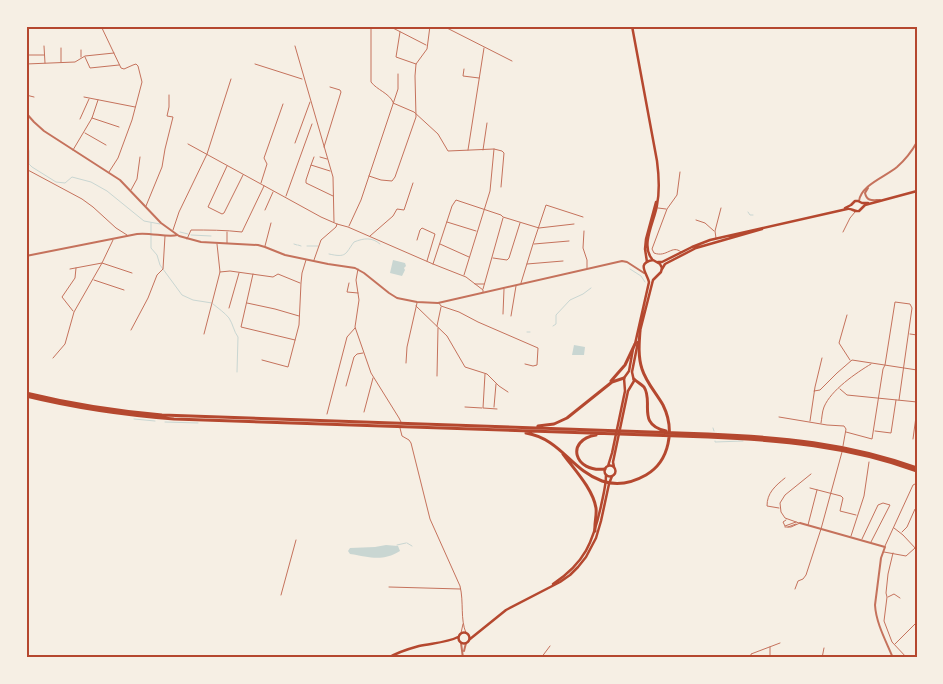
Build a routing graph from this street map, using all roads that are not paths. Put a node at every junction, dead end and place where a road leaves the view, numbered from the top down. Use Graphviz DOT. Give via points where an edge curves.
graph roads {
  1 [pos="101,26"];
  2 [pos="371,26"];
  3 [pos="389,26"];
  4 [pos="430,26"];
  5 [pos="443,26"];
  6 [pos="632,26"];
  7 [pos="400,32"];
  8 [pos="428,45"];
  9 [pos="44,46"];
  10 [pos="295,46"];
  11 [pos="60,48"];
  12 [pos="484,48"];
  13 [pos="81,50"];
  14 [pos="114,53"];
  15 [pos="26,55"];
  16 [pos="44,55"];
  17 [pos="85,56"];
  18 [pos="81,58"];
  19 [pos="512,61"];
  20 [pos="61,62"];
  21 [pos="26,64"];
  22 [pos="45,64"];
  23 [pos="255,64"];
  24 [pos="416,64"];
  25 [pos="120,65"];
  26 [pos="464,69"];
  27 [pos="398,74"];
  28 [pos="231,79"];
  29 [pos="304,79"];
  30 [pos="479,79"];
  31 [pos="330,86"];
  32 [pos="26,95"];
  33 [pos="169,95"];
  34 [pos="34,97"];
  35 [pos="84,97"];
  36 [pos="90,98"];
  37 [pos="98,100"];
  38 [pos="310,101"];
  39 [pos="393,103"];
  40 [pos="282,104"];
  41 [pos="136,107"];
  42 [pos="416,114"];
  43 [pos="27,115"];
  44 [pos="92,118"];
  45 [pos="80,119"];
  46 [pos="487,123"];
  47 [pos="312,124"];
  48 [pos="119,128"];
  49 [pos="84,133"];
  50 [pos="917,142"];
  51 [pos="296,143"];
  52 [pos="188,144"];
  53 [pos="106,145"];
  54 [pos="324,148"];
  55 [pos="494,149"];
  56 [pos="74,150"];
  57 [pos="468,150"];
  58 [pos="483,150"];
  59 [pos="206,154"];
  60 [pos="140,157"];
  61 [pos="314,157"];
  62 [pos="320,157"];
  63 [pos="327,159"];
  64 [pos="311,165"];
  65 [pos="227,166"];
  66 [pos="26,169"];
  67 [pos="108,172"];
  68 [pos="331,172"];
  69 [pos="680,172"];
  70 [pos="243,174"];
  71 [pos="369,176"];
  72 [pos="876,181"];
  73 [pos="260,183"];
  74 [pos="413,183"];
  75 [pos="264,185"];
  76 [pos="501,187"];
  77 [pos="131,191"];
  78 [pos="274,191"];
  79 [pos="917,191"];
  80 [pos="334,196"];
  81 [pos="658,196"];
  82 [pos="286,197"];
  83 [pos="880,200"];
  84 [pos="860,203"];
  85 [pos="146,206"];
  86 [pos="657,208"];
  87 [pos="721,208"];
  88 [pos="667,209"];
  89 [pos="853,209"];
  90 [pos="265,210"];
  91 [pos="484,210"];
  92 [pos="503,217"];
  93 [pos="583,217"];
  94 [pos="696,220"];
  95 [pos="447,222"];
  96 [pos="271,223"];
  97 [pos="336,223"];
  98 [pos="520,223"];
  99 [pos="574,224"];
  100 [pos="348,227"];
  101 [pos="538,228"];
  102 [pos="763,228"];
  103 [pos="227,231"];
  104 [pos="477,231"];
  105 [pos="584,231"];
  106 [pos="715,231"];
  107 [pos="843,232"];
  108 [pos="175,233"];
  109 [pos="165,235"];
  110 [pos="128,236"];
  111 [pos="370,236"];
  112 [pos="716,238"];
  113 [pos="113,239"];
  114 [pos="187,239"];
  115 [pos="417,240"];
  116 [pos="569,241"];
  117 [pos="217,243"];
  118 [pos="227,244"];
  119 [pos="440,244"];
  120 [pos="533,244"];
  121 [pos="265,247"];
  122 [pos="681,252"];
  123 [pos="26,256"];
  124 [pos="469,257"];
  125 [pos="492,258"];
  126 [pos="306,259"];
  127 [pos="563,260"];
  128 [pos="653,260"];
  129 [pos="313,261"];
  130 [pos="426,261"];
  131 [pos="658,262"];
  132 [pos="102,263"];
  133 [pos="646,263"];
  134 [pos="433,264"];
  135 [pos="527,264"];
  136 [pos="634,266"];
  137 [pos="70,268"];
  138 [pos="76,268"];
  139 [pos="358,269"];
  140 [pos="587,269"];
  141 [pos="662,269"];
  142 [pos="220,272"];
  143 [pos="239,272"];
  144 [pos="132,273"];
  145 [pos="253,274"];
  146 [pos="645,274"];
  147 [pos="463,276"];
  148 [pos="655,278"];
  149 [pos="93,280"];
  150 [pos="300,283"];
  151 [pos="348,283"];
  152 [pos="475,284"];
  153 [pos="485,284"];
  154 [pos="521,284"];
  155 [pos="516,285"];
  156 [pos="504,288"];
  157 [pos="124,290"];
  158 [pos="483,291"];
  159 [pos="358,293"];
  160 [pos="417,302"];
  161 [pos="246,303"];
  162 [pos="438,303"];
  163 [pos="416,306"];
  164 [pos="441,306"];
  165 [pos="229,308"];
  166 [pos="74,312"];
  167 [pos="503,314"];
  168 [pos="847,315"];
  169 [pos="299,316"];
  170 [pos="512,316"];
  171 [pos="355,327"];
  172 [pos="438,327"];
  173 [pos="131,330"];
  174 [pos="640,331"];
  175 [pos="204,334"];
  176 [pos="908,334"];
  177 [pos="917,335"];
  178 [pos="295,340"];
  179 [pos="635,344"];
  180 [pos="364,352"];
  181 [pos="53,358"];
  182 [pos="822,358"];
  183 [pos="262,360"];
  184 [pos="850,361"];
  185 [pos="406,363"];
  186 [pos="871,363"];
  187 [pos="525,364"];
  188 [pos="885,365"];
  189 [pos="904,368"];
  190 [pos="917,370"];
  191 [pos="486,374"];
  192 [pos="436,376"];
  193 [pos="373,378"];
  194 [pos="633,378"];
  195 [pos="625,379"];
  196 [pos="496,384"];
  197 [pos="631,385"];
  198 [pos="346,386"];
  199 [pos="606,386"];
  200 [pos="839,388"];
  201 [pos="814,391"];
  202 [pos="508,392"];
  203 [pos="26,395"];
  204 [pos="879,398"];
  205 [pos="898,400"];
  206 [pos="917,402"];
  207 [pos="465,407"];
  208 [pos="483,408"];
  209 [pos="494,408"];
  210 [pos="497,409"];
  211 [pos="917,410"];
  212 [pos="364,412"];
  213 [pos="327,414"];
  214 [pos="779,418"];
  215 [pos="270,421"];
  216 [pos="401,422"];
  217 [pos="809,422"];
  218 [pos="821,424"];
  219 [pos="400,428"];
  220 [pos="528,428"];
  221 [pos="513,430"];
  222 [pos="874,431"];
  223 [pos="612,432"];
  224 [pos="846,432"];
  225 [pos="666,433"];
  226 [pos="913,439"];
  227 [pos="556,446"];
  228 [pos="869,462"];
  229 [pos="608,466"];
  230 [pos="614,468"];
  231 [pos="605,469"];
  232 [pos="917,469"];
  233 [pos="811,474"];
  234 [pos="606,475"];
  235 [pos="612,476"];
  236 [pos="785,478"];
  237 [pos="917,483"];
  238 [pos="810,488"];
  239 [pos="818,490"];
  240 [pos="831,493"];
  241 [pos="780,509"];
  242 [pos="917,510"];
  243 [pos="856,516"];
  244 [pos="786,519"];
  245 [pos="798,523"];
  246 [pos="808,525"];
  247 [pos="785,526"];
  248 [pos="894,527"];
  249 [pos="821,529"];
  250 [pos="595,531"];
  251 [pos="901,533"];
  252 [pos="850,537"];
  253 [pos="296,540"];
  254 [pos="862,540"];
  255 [pos="871,542"];
  256 [pos="885,547"];
  257 [pos="916,549"];
  258 [pos="883,552"];
  259 [pos="893,553"];
  260 [pos="389,587"];
  261 [pos="460,589"];
  262 [pos="795,589"];
  263 [pos="544,590"];
  264 [pos="280,595"];
  265 [pos="887,597"];
  266 [pos="900,598"];
  267 [pos="917,622"];
  268 [pos="463,623"];
  269 [pos="461,633"];
  270 [pos="476,633"];
  271 [pos="467,634"];
  272 [pos="458,637"];
  273 [pos="470,638"];
  274 [pos="447,641"];
  275 [pos="460,642"];
  276 [pos="466,643"];
  277 [pos="780,643"];
  278 [pos="895,645"];
  279 [pos="550,646"];
  280 [pos="770,647"];
  281 [pos="824,648"];
  282 [pos="463,653"];
  283 [pos="388,658"];
  284 [pos="463,658"];
  285 [pos="541,658"];
  286 [pos="751,658"];
  287 [pos="770,658"];
  288 [pos="822,658"];
  289 [pos="893,658"];
  290 [pos="907,658"];
  1 -- 14 [label="street"];
  2 -- 39 [label="street" via="371,82"];
  3 -- 7 [label="street"];
  4 -- 8 [label="street"];
  5 -- 12 [label="street"];
  6 -- 81 [label="main road" via="658,168"];
  7 -- 8 [label="street"];
  7 -- 24 [label="street" via="396,57"];
  8 -- 24 [label="street"];
  9 -- 16 [label="street"];
  10 -- 29 [label="street"];
  11 -- 20 [label="street"];
  12 -- 19 [label="street"];
  12 -- 30 [label="street"];
  13 -- 18 [label="street"];
  14 -- 17 [label="street"];
  14 -- 25 [label="street"];
  15 -- 16 [label="street"];
  16 -- 22 [label="street"];
  17 -- 18 [label="street"];
  17 -- 25 [label="street" via="90,68"];
  18 -- 20 [label="street" via="75,62"];
  20 -- 22 [label="street"];
  21 -- 22 [label="street"];
  23 -- 29 [label="street"];
  24 -- 42 [label="street"];
  25 -- 41 [label="street" via="124,69 137,65 142,82"];
  26 -- 30 [label="street" via="463,76"];
  27 -- 39 [label="street" via="398,89"];
  28 -- 59 [label="street"];
  29 -- 38 [label="street"];
  30 -- 57 [label="street"];
  31 -- 54 [label="street" via="341,92"];
  32 -- 34 [label="street"];
  33 -- 85 [label="street" via="167,116 173,117 162,167"];
  35 -- 36 [label="street"];
  36 -- 37 [label="street"];
  36 -- 45 [label="street"];
  37 -- 41 [label="street"];
  37 -- 44 [label="street"];
  38 -- 51 [label="street"];
  38 -- 54 [label="street"];
  39 -- 42 [label="street"];
  39 -- 71 [label="street"];
  40 -- 73 [label="street" via="264,158 268,164"];
  41 -- 67 [label="street" via="120,152"];
  42 -- 57 [label="street" via="438,134 448,151"];
  42 -- 71 [label="street" via="392,181"];
  43 -- 56 [label="street"];
  44 -- 48 [label="street"];
  44 -- 49 [label="street"];
  46 -- 58 [label="street"];
  47 -- 82 [label="street"];
  49 -- 53 [label="street"];
  49 -- 56 [label="street"];
  50 -- 72 [label="street" via="902,163"];
  52 -- 59 [label="street"];
  54 -- 63 [label="street"];
  55 -- 58 [label="street"];
  55 -- 76 [label="street" via="504,154"];
  55 -- 91 [label="street" via="490,191"];
  56 -- 67 [label="street"];
  57 -- 58 [label="street"];
  59 -- 65 [label="street"];
  59 -- 108 [label="street" via="179,212"];
  60 -- 77 [label="street" via="137,179"];
  61 -- 64 [label="street"];
  62 -- 63 [label="street"];
  63 -- 68 [label="street"];
  64 -- 68 [label="street"];
  64 -- 80 [label="street" via="306,182"];
  65 -- 70 [label="street"];
  65 -- 70 [label="street" via="208,207 222,214"];
  66 -- 110 [label="street" via="82,199"];
  67 -- 77 [label="street"];
  68 -- 80 [label="street"];
  69 -- 88 [label="street" via="677,195"];
  70 -- 73 [label="street"];
  71 -- 100 [label="street"];
  72 -- 83 [label="street" via="866,190 866,196"];
  72 -- 84 [label="street" via="862,192"];
  73 -- 75 [label="street"];
  74 -- 111 [label="street" via="404,210 398,209"];
  75 -- 78 [label="street"];
  75 -- 103 [label="street" via="243,231"];
  77 -- 85 [label="street"];
  78 -- 82 [label="street"];
  78 -- 90 [label="street"];
  79 -- 83 [label="main road"];
  80 -- 97 [label="street"];
  81 -- 86 [label="main road"];
  81 -- 133 [label="main road" via="646,238"];
  82 -- 97 [label="street"];
  83 -- 84 [label="main road"];
  84 -- 89 [label="main road" via="852,202"];
  84 -- 89 [label="main road" via="860,211"];
  85 -- 108 [label="street"];
  86 -- 88 [label="street"];
  86 -- 128 [label="main road" via="648,242 649,255"];
  87 -- 106 [label="street"];
  88 -- 122 [label="street" via="652,249 659,254 674,248"];
  89 -- 102 [label="main road"];
  89 -- 107 [label="street"];
  91 -- 92 [label="street"];
  91 -- 95 [label="street" via="456,200"];
  91 -- 104 [label="street"];
  92 -- 98 [label="street"];
  92 -- 125 [label="street"];
  93 -- 101 [label="street" via="546,205"];
  94 -- 106 [label="street"];
  95 -- 104 [label="street"];
  95 -- 119 [label="street"];
  96 -- 121 [label="street"];
  97 -- 100 [label="street"];
  97 -- 129 [label="street" via="336,227 321,240"];
  98 -- 101 [label="street"];
  98 -- 125 [label="street" via="508,260"];
  99 -- 101 [label="street"];
  100 -- 111 [label="street"];
  101 -- 120 [label="street"];
  102 -- 112 [label="main road"];
  102 -- 141 [label="main road" via="696,248 665,264"];
  103 -- 114 [label="street" via="191,230"];
  103 -- 118 [label="street"];
  104 -- 124 [label="street"];
  105 -- 140 [label="street"];
  106 -- 112 [label="street"];
  108 -- 109 [label="street" via="174,236"];
  108 -- 114 [label="street"];
  109 -- 110 [label="street" via="141,233"];
  109 -- 173 [label="street" via="162,269"];
  110 -- 113 [label="street"];
  111 -- 130 [label="street"];
  112 -- 122 [label="main road"];
  113 -- 123 [label="street"];
  113 -- 132 [label="street"];
  114 -- 117 [label="street"];
  115 -- 130 [label="street" via="422,228 435,234"];
  116 -- 120 [label="street"];
  117 -- 118 [label="street"];
  117 -- 142 [label="street"];
  118 -- 121 [label="street"];
  119 -- 124 [label="street"];
  119 -- 134 [label="street"];
  120 -- 135 [label="street"];
  121 -- 126 [label="street"];
  122 -- 131 [label="main road"];
  124 -- 147 [label="street"];
  125 -- 153 [label="street"];
  126 -- 129 [label="street"];
  126 -- 150 [label="street"];
  127 -- 135 [label="street"];
  128 -- 131 [label="main road"];
  128 -- 133 [label="main road"];
  129 -- 139 [label="street"];
  130 -- 134 [label="street"];
  131 -- 141 [label="main road"];
  132 -- 138 [label="street"];
  132 -- 144 [label="street"];
  132 -- 149 [label="street"];
  133 -- 136 [label="street"];
  133 -- 146 [label="main road"];
  134 -- 147 [label="street"];
  135 -- 154 [label="street"];
  136 -- 140 [label="street" via="624,260"];
  136 -- 146 [label="street"];
  137 -- 138 [label="street"];
  138 -- 166 [label="street" via="75,278 62,297"];
  139 -- 159 [label="street"];
  139 -- 160 [label="street" via="395,296"];
  140 -- 154 [label="street"];
  141 -- 148 [label="main road"];
  142 -- 143 [label="street"];
  142 -- 175 [label="street"];
  143 -- 145 [label="street"];
  143 -- 165 [label="street"];
  145 -- 150 [label="street" via="273,277 278,274"];
  145 -- 161 [label="street"];
  146 -- 148 [label="main road"];
  146 -- 179 [label="main road" via="649,281"];
  147 -- 152 [label="street"];
  148 -- 174 [label="main road"];
  149 -- 157 [label="street"];
  149 -- 166 [label="street"];
  150 -- 169 [label="street"];
  151 -- 159 [label="street" via="347,292"];
  152 -- 153 [label="street"];
  152 -- 158 [label="street"];
  153 -- 158 [label="street"];
  154 -- 155 [label="street"];
  155 -- 156 [label="street"];
  155 -- 170 [label="street"];
  156 -- 158 [label="street"];
  156 -- 167 [label="street"];
  158 -- 162 [label="street"];
  159 -- 171 [label="street"];
  160 -- 162 [label="street"];
  160 -- 163 [label="street"];
  161 -- 169 [label="street"];
  161 -- 178 [label="street" via="241,327"];
  162 -- 164 [label="street"];
  163 -- 172 [label="street"];
  163 -- 185 [label="street"];
  164 -- 172 [label="street"];
  164 -- 187 [label="street" via="538,348 537,365"];
  166 -- 181 [label="street" via="65,344"];
  168 -- 184 [label="street" via="839,343"];
  169 -- 178 [label="street"];
  171 -- 180 [label="street"];
  171 -- 213 [label="street" via="347,337"];
  172 -- 191 [label="street" via="465,367"];
  172 -- 192 [label="street"];
  174 -- 194 [label="main road"];
  174 -- 227 [label="highway" via="641,368 666,412 670,428 669,442 662,459 640,478 614,484 584,471"];
  176 -- 177 [label="street"];
  176 -- 188 [label="street" via="912,308 910,304 895,302"];
  176 -- 189 [label="street"];
  178 -- 183 [label="street" via="288,367"];
  179 -- 195 [label="main road"];
  179 -- 199 [label="highway" via="621,371"];
  180 -- 193 [label="street"];
  180 -- 198 [label="street" via="354,357"];
  182 -- 201 [label="street"];
  184 -- 186 [label="street"];
  184 -- 201 [label="street" via="820,390"];
  186 -- 188 [label="street"];
  186 -- 200 [label="street"];
  188 -- 189 [label="street"];
  188 -- 204 [label="street"];
  189 -- 190 [label="street"];
  189 -- 205 [label="street"];
  191 -- 196 [label="street"];
  191 -- 208 [label="street"];
  193 -- 212 [label="street"];
  193 -- 216 [label="street"];
  194 -- 195 [label="main road" via="629,375"];
  194 -- 197 [label="main road"];
  194 -- 225 [label="highway" via="645,390 652,422"];
  195 -- 197 [label="main road" via="627,385"];
  195 -- 199 [label="highway" via="614,380"];
  195 -- 229 [label="main road"];
  196 -- 202 [label="street"];
  196 -- 209 [label="street"];
  197 -- 230 [label="main road"];
  199 -- 220 [label="highway" via="561,421"];
  200 -- 204 [label="street" via="847,395"];
  200 -- 218 [label="street" via="825,405"];
  201 -- 217 [label="street"];
  203 -- 215 [label="highway" via="160,416"];
  204 -- 205 [label="street"];
  204 -- 222 [label="street"];
  205 -- 206 [label="street"];
  205 -- 222 [label="street" via="891,433"];
  207 -- 208 [label="street"];
  208 -- 209 [label="street"];
  209 -- 210 [label="street"];
  211 -- 226 [label="street"];
  214 -- 217 [label="street"];
  215 -- 220 [label="highway"];
  215 -- 221 [label="highway"];
  217 -- 218 [label="street"];
  218 -- 224 [label="street" via="844,426"];
  219 -- 261 [label="street" via="402,436 411,443 430,519"];
  220 -- 223 [label="highway"];
  221 -- 223 [label="highway"];
  221 -- 227 [label="highway" via="541,436"];
  222 -- 224 [label="street" via="872,439"];
  223 -- 225 [label="highway"];
  223 -- 231 [label="highway" via="588,437 580,443 577,451 584,466"];
  224 -- 240 [label="street"];
  225 -- 232 [label="highway" via="817,445"];
  227 -- 250 [label="highway" via="593,498 597,517"];
  228 -- 243 [label="street" via="864,496"];
  229 -- 230 [label="main road"];
  229 -- 231 [label="main road"];
  230 -- 235 [label="main road"];
  231 -- 234 [label="main road"];
  233 -- 241 [label="street" via="783,498"];
  234 -- 235 [label="main road"];
  234 -- 250 [label="main road"];
  235 -- 263 [label="main road" via="592,548 570,575"];
  236 -- 241 [label="street" via="773,488 767,502 768,507"];
  237 -- 248 [label="street" via="913,485"];
  238 -- 239 [label="street"];
  239 -- 240 [label="street"];
  239 -- 246 [label="street"];
  240 -- 243 [label="street" via="842,497 840,511"];
  240 -- 249 [label="street"];
  241 -- 244 [label="street"];
  242 -- 251 [label="street"];
  243 -- 252 [label="street"];
  244 -- 245 [label="street"];
  244 -- 247 [label="street" via="783,522"];
  245 -- 246 [label="street"];
  245 -- 247 [label="street"];
  245 -- 247 [label="street" via="791,528"];
  246 -- 249 [label="street"];
  248 -- 251 [label="street"];
  248 -- 256 [label="street"];
  249 -- 252 [label="street"];
  249 -- 262 [label="street" via="805,576"];
  250 -- 263 [label="main road" via="576,565"];
  251 -- 257 [label="street"];
  252 -- 254 [label="street"];
  253 -- 264 [label="street"];
  254 -- 255 [label="street"];
  254 -- 255 [label="street" via="878,505 890,505"];
  255 -- 256 [label="street"];
  256 -- 258 [label="street"];
  257 -- 259 [label="street" via="906,556"];
  258 -- 259 [label="street"];
  258 -- 289 [label="street" via="875,609"];
  259 -- 265 [label="street"];
  260 -- 261 [label="street"];
  261 -- 268 [label="street"];
  263 -- 270 [label="main road" via="506,610"];
  265 -- 266 [label="street" via="894,594"];
  265 -- 278 [label="street" via="884,620"];
  267 -- 278 [label="street"];
  268 -- 269 [label="street"];
  268 -- 271 [label="street"];
  269 -- 271 [label="main road"];
  269 -- 272 [label="main road"];
  270 -- 271 [label="main road"];
  270 -- 273 [label="main road"];
  271 -- 273 [label="main road"];
  272 -- 274 [label="main road"];
  272 -- 275 [label="main road"];
  273 -- 276 [label="main road"];
  274 -- 275 [label="main road"];
  274 -- 283 [label="main road" via="404,650"];
  275 -- 276 [label="main road"];
  275 -- 282 [label="street"];
  276 -- 282 [label="street"];
  277 -- 280 [label="street"];
  278 -- 290 [label="street"];
  279 -- 285 [label="street"];
  280 -- 286 [label="street" via="751,654"];
  280 -- 287 [label="street"];
  281 -- 288 [label="street"];
  282 -- 284 [label="street"];
}
